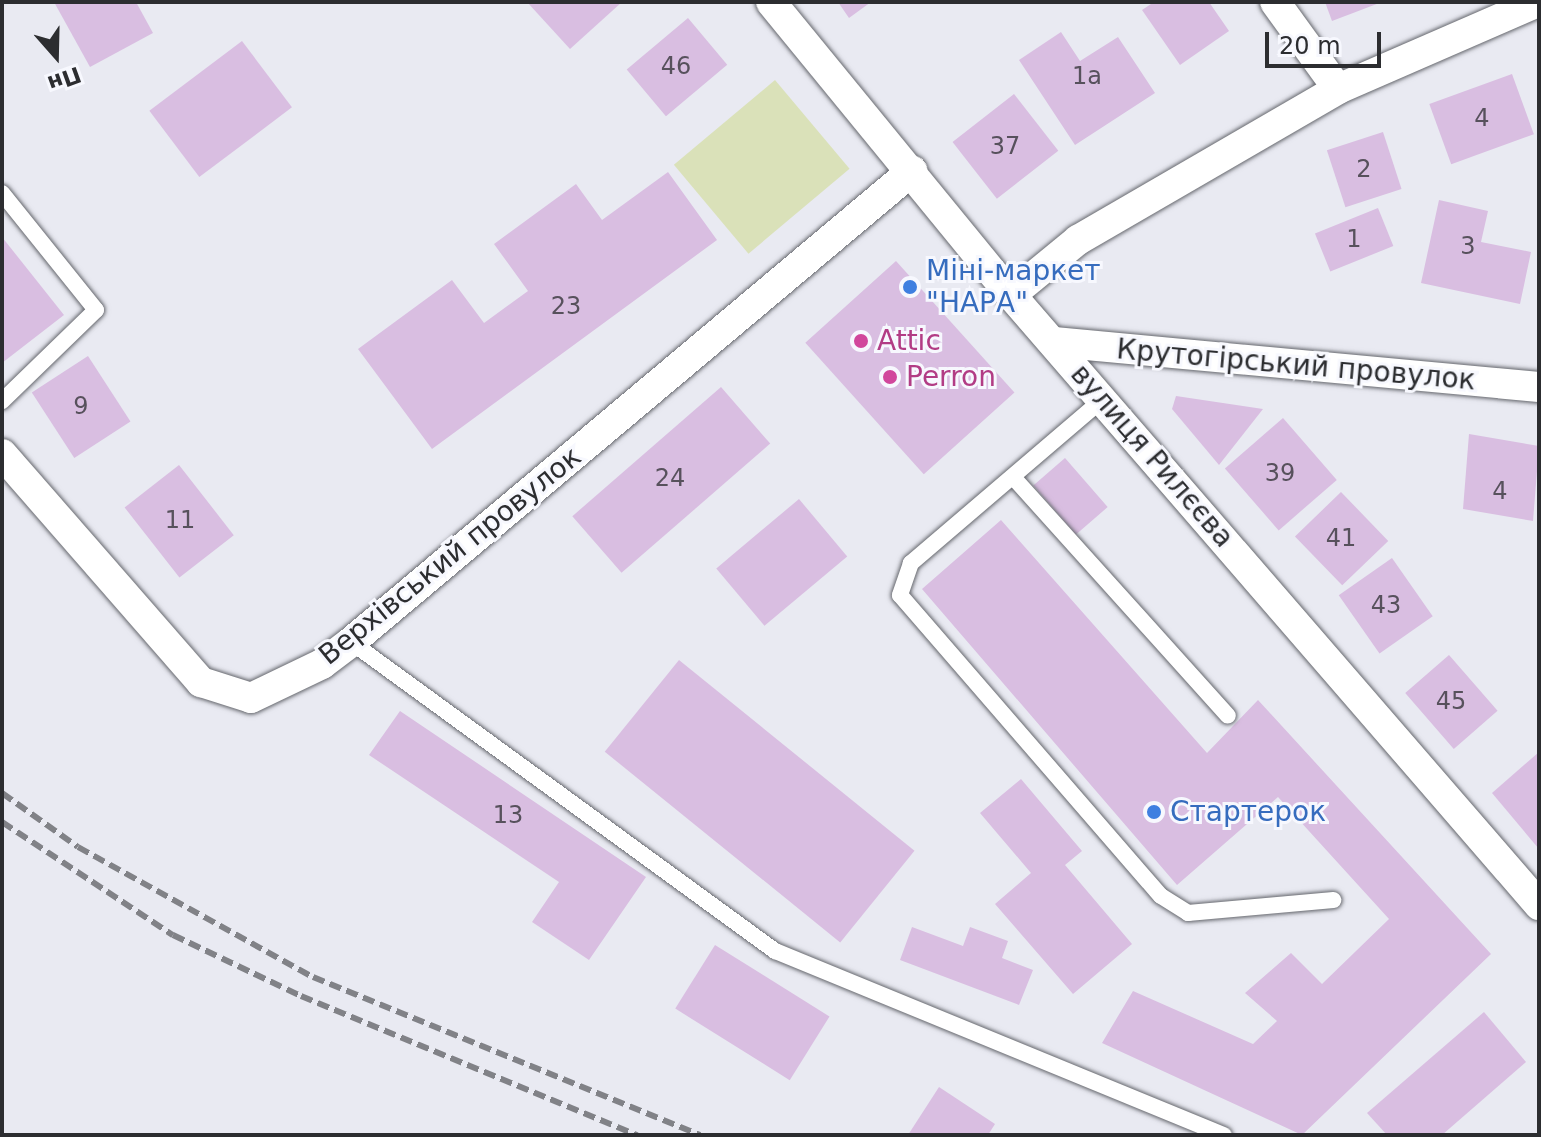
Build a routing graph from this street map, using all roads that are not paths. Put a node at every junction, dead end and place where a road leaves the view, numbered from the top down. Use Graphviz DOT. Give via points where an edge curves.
graph roads {
  1 [pos="771,2"];
  2 [pos="1275,2"];
  3 [pos="1538,2"];
  4 [pos="1338,89"];
  5 [pos="912,171"];
  6 [pos="2,193"];
  7 [pos="1011,295"];
  8 [pos="1054,342"];
  9 [pos="1539,387"];
  10 [pos="1103,399"];
  11 [pos="2,401"];
  12 [pos="2,454"];
  13 [pos="1013,477"];
  14 [pos="351,642"];
  15 [pos="1228,716"];
  16 [pos="1333,900"];
  17 [pos="1539,905"];
  18 [pos="1224,1135"];
  1 -- 5 [label="street, вулиця Рилєєва"];
  2 -- 4 [label="street"];
  3 -- 4 [label="street"];
  4 -- 7 [label="street" via="1078,240"];
  5 -- 7 [label="street, вулиця Рилєєва"];
  5 -- 14 [label="street, Верхівський провулок"];
  6 -- 11 [label="lane" via="96,310"];
  7 -- 8 [label="street, вулиця Рилєєва"];
  8 -- 9 [label="street, Крутогірський провулок"];
  8 -- 10 [label="street, вулиця Рилєєва"];
  10 -- 13 [label="lane"];
  10 -- 17 [label="street, вулиця Рилєєва"];
  12 -- 14 [label="street, Верхівський провулок" via="201,682 251,698 322,664"];
  13 -- 15 [label="lane"];
  13 -- 16 [label="lane" via="911,563 900,595 1161,896 1188,913"];
  14 -- 18 [label="lane" via="775,951"];
}
